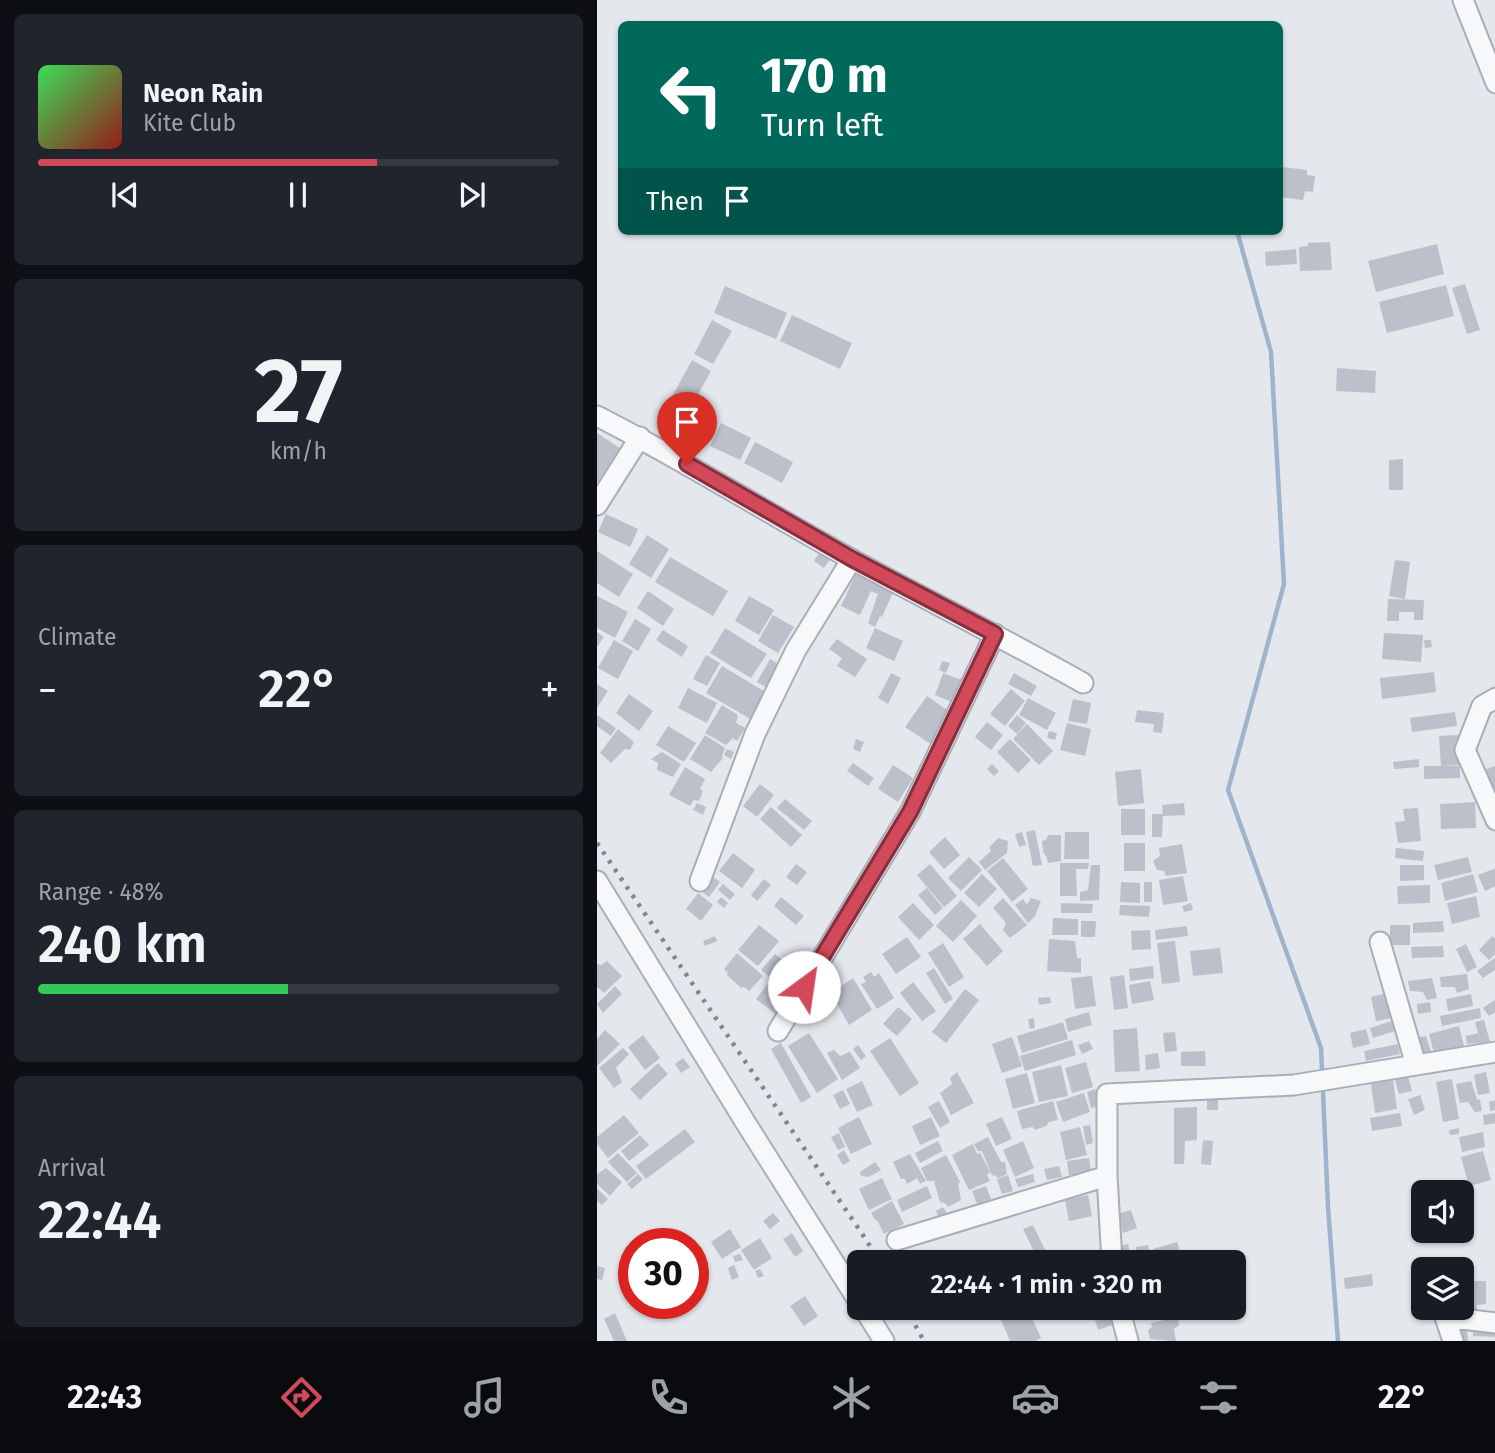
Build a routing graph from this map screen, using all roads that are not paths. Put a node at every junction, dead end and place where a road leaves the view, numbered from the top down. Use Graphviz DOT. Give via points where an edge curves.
graph roads {
  1 [pos="1463,0"];
  2 [pos="1495,83"];
  3 [pos="597,416"];
  4 [pos="640,437"];
  5 [pos="597,505"];
  6 [pos="852,559"];
  7 [pos="995,634"];
  8 [pos="1083,683"];
  9 [pos="1495,698"];
  10 [pos="1495,820"];
  11 [pos="597,881"];
  12 [pos="700,881"];
  13 [pos="1380,942"];
  14 [pos="778,1031"];
  15 [pos="1495,1052"];
  16 [pos="1416,1065"];
  17 [pos="1107,1177"];
  18 [pos="897,1240"];
  19 [pos="1111,1250"];
  20 [pos="847,1283"];
  21 [pos="871,1320"];
  22 [pos="1122,1320"];
  23 [pos="1495,1322"];
  24 [pos="884,1341"];
  25 [pos="1128,1341"];
  26 [pos="1453,1341"];
  1 -- 2 [label="street"];
  3 -- 4 [label="street"];
  4 -- 5 [label="street"];
  4 -- 6 [label="street"];
  6 -- 7 [label="street"];
  6 -- 12 [label="street" via="797,650 755,734"];
  7 -- 8 [label="street"];
  7 -- 14 [label="street" via="910,812"];
  9 -- 10 [label="street" via="1483,706 1465,750"];
  11 -- 20 [label="street"];
  13 -- 16 [label="street"];
  15 -- 16 [label="street"];
  16 -- 17 [label="street" via="1294,1085 1107,1094"];
  17 -- 18 [label="street"];
  17 -- 19 [label="street"];
  21 -- 24 [label="street"];
  22 -- 25 [label="street"];
  23 -- 26 [label="street" via="1445,1317"];
}
